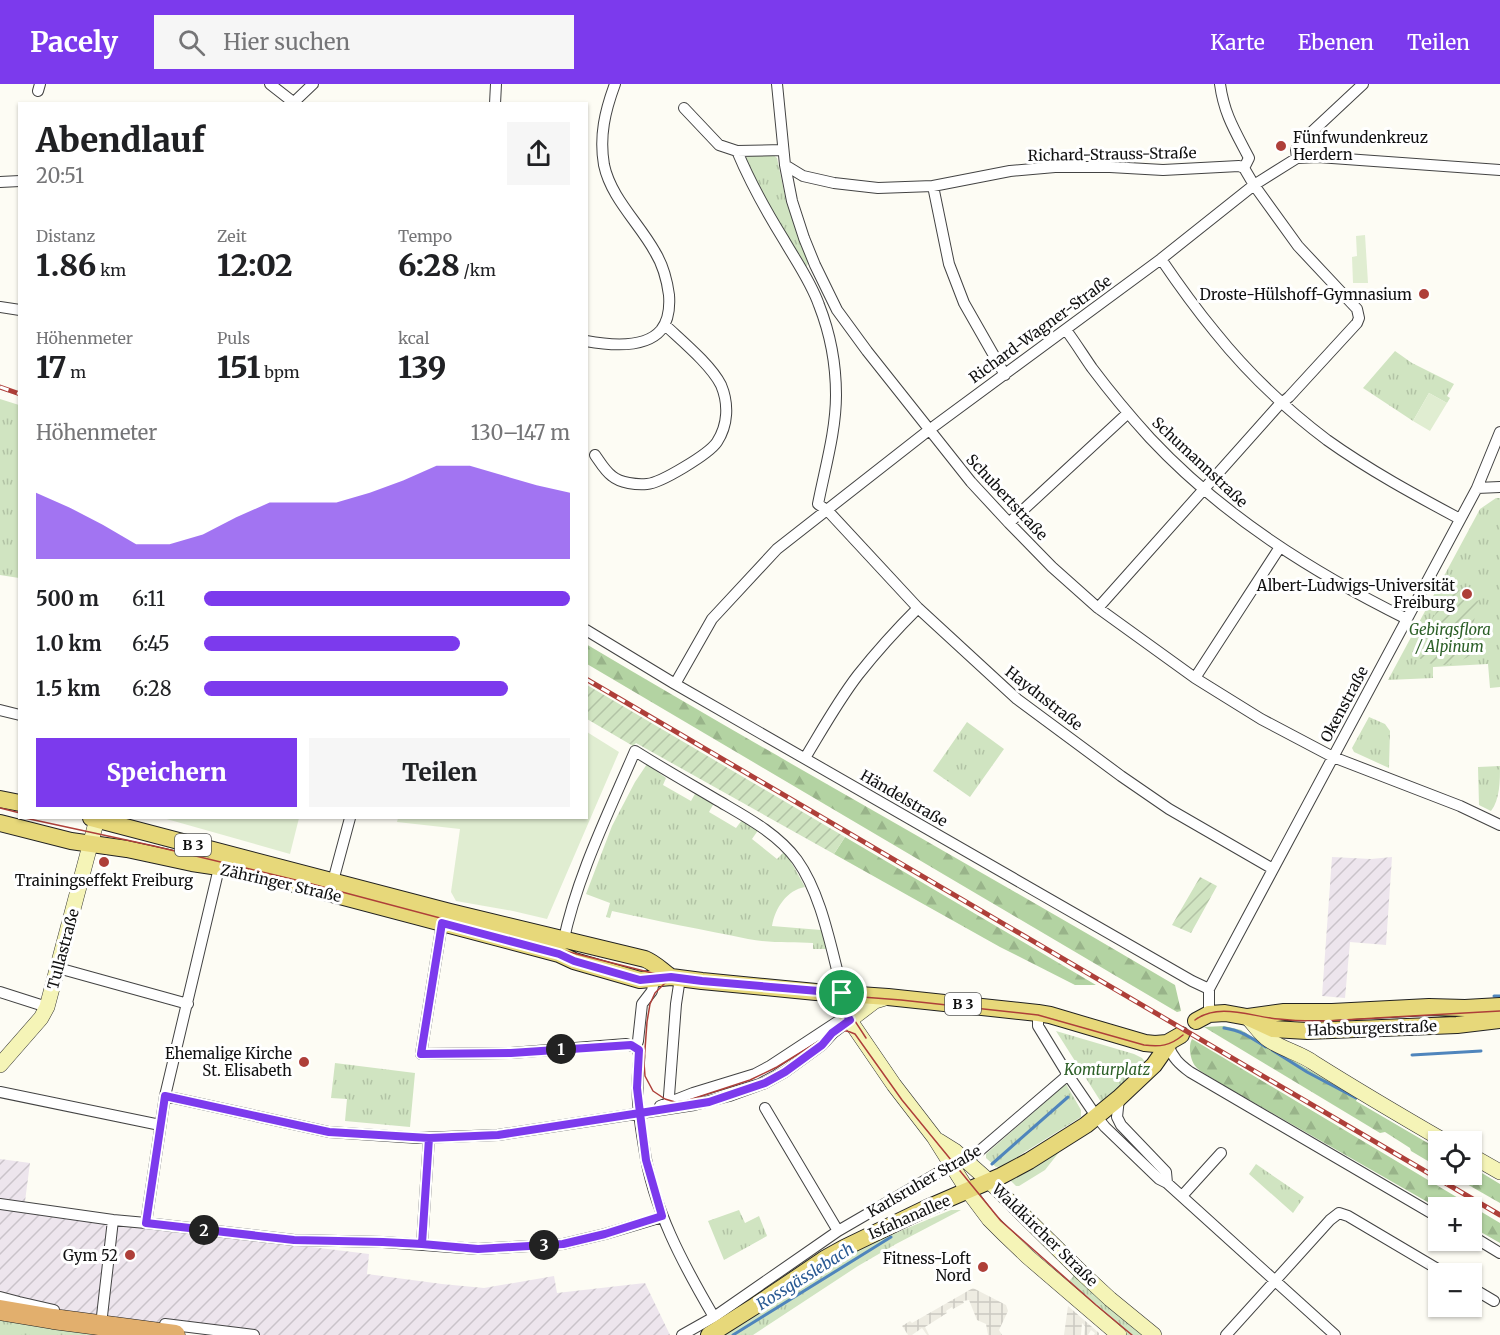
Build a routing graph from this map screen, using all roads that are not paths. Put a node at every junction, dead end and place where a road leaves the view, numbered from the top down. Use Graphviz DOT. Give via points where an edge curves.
graph roads {
  1 [pos="270,84"];
  2 [pos="313,84"];
  3 [pos="496,84"];
  4 [pos="615,84"];
  5 [pos="777,84"];
  6 [pos="1220,84"];
  7 [pos="1363,84"];
  8 [pos="292,102"];
  9 [pos="294,102"];
  10 [pos="495,102"];
  11 [pos="684,108"];
  12 [pos="783,150"];
  13 [pos="737,151"];
  14 [pos="1297,158"];
  15 [pos="785,165"];
  16 [pos="1244,168"];
  17 [pos="1500,170"];
  18 [pos="18,181"];
  19 [pos="0,182"];
  20 [pos="1254,185"];
  21 [pos="933,186"];
  22 [pos="1161,259"];
  23 [pos="0,307"];
  24 [pos="18,310"];
  25 [pos="665,325"];
  26 [pos="1065,330"];
  27 [pos="588,341"];
  28 [pos="1005,375"];
  29 [pos="1282,402"];
  30 [pos="1128,413"];
  31 [pos="929,430"];
  32 [pos="1500,432"];
  33 [pos="595,455"];
  34 [pos="1500,487"];
  35 [pos="1477,488"];
  36 [pos="1203,490"];
  37 [pos="828,511"];
  38 [pos="1460,519"];
  39 [pos="1009,523"];
  40 [pos="1280,547"];
  41 [pos="918,608"];
  42 [pos="1098,608"];
  43 [pos="1407,619"];
  44 [pos="588,631"];
  45 [pos="1195,678"];
  46 [pos="675,684"];
  47 [pos="0,710"];
  48 [pos="18,714"];
  49 [pos="1333,757"];
  50 [pos="805,759"];
  51 [pos="0,799"];
  52 [pos="18,803"];
  53 [pos="95,819"];
  54 [pos="99,819"];
  55 [pos="350,819"];
  56 [pos="0,823"];
  57 [pos="1500,825"];
  58 [pos="91,844"];
  59 [pos="219,868"];
  60 [pos="1273,869"];
  61 [pos="333,881"];
  62 [pos="442,923"];
  63 [pos="561,947"];
  64 [pos="58,968"];
  65 [pos="663,978"];
  66 [pos="1209,989"];
  67 [pos="0,992"];
  68 [pos="888,997"];
  69 [pos="188,1004"];
  70 [pos="842,1005"];
  71 [pos="1500,1006"];
  72 [pos="47,1007"];
  73 [pos="1318,1012"];
  74 [pos="1038,1013"];
  75 [pos="1210,1016"];
  76 [pos="1251,1016"];
  77 [pos="1464,1016"];
  78 [pos="1500,1020"];
  79 [pos="1286,1030"];
  80 [pos="1318,1031"];
  81 [pos="1172,1041"];
  82 [pos="636,1047"];
  83 [pos="1301,1054"];
  84 [pos="0,1065"];
  85 [pos="1068,1075"];
  86 [pos="0,1092"];
  87 [pos="165,1096"];
  88 [pos="1119,1098"];
  89 [pos="668,1106"];
  90 [pos="765,1108"];
  91 [pos="640,1113"];
  92 [pos="1096,1116"];
  93 [pos="160,1125"];
  94 [pos="1120,1125"];
  95 [pos="1428,1131"];
  96 [pos="1112,1134"];
  97 [pos="429,1138"];
  98 [pos="1221,1153"];
  99 [pos="958,1162"];
  100 [pos="1482,1162"];
  101 [pos="1500,1172"];
  102 [pos="990,1182"];
  103 [pos="1167,1183"];
  104 [pos="968,1191"];
  105 [pos="1182,1196"];
  106 [pos="0,1204"];
  107 [pos="1428,1211"];
  108 [pos="662,1216"];
  109 [pos="113,1220"];
  110 [pos="146,1223"];
  111 [pos="837,1231"];
  112 [pos="1482,1242"];
  113 [pos="422,1244"];
  114 [pos="1500,1253"];
  115 [pos="1428,1263"];
  116 [pos="1276,1281"];
  117 [pos="1482,1294"];
  118 [pos="0,1297"];
  119 [pos="1494,1301"];
  120 [pos="0,1310"];
  121 [pos="102,1316"];
  122 [pos="714,1317"];
  123 [pos="175,1335"];
  124 [pos="254,1335"];
  125 [pos="682,1335"];
  126 [pos="709,1335"];
  127 [pos="1119,1335"];
  128 [pos="1154,1335"];
  129 [pos="1226,1335"];
  130 [pos="1335,1335"];
  1 -- 8 [label="street"];
  2 -- 9 [label="street"];
  3 -- 10 [label="street"];
  4 -- 25 [label="street" via="603,128 605,166 619,199 661,264 669,300"];
  5 -- 12 [label="street, Schubertstraße"];
  6 -- 16 [label="street" via="1232,128 1249,158"];
  7 -- 14 [label="street" via="1301,142"];
  11 -- 13 [label="street" via="719,145"];
  12 -- 13 [label="street"];
  12 -- 15 [label="street, Schubertstraße"];
  13 -- 37 [label="street" via="763,206 819,304 826,327 836,397 818,504"];
  14 -- 17 [label="street"];
  14 -- 20 [label="street, Richard-Wagner-Straße"];
  15 -- 21 [label="street, Richard-Strauss-Straße" via="803,176 834,183 878,188"];
  15 -- 31 [label="street, Schubertstraße" via="804,237 837,310"];
  16 -- 20 [label="street"];
  16 -- 21 [label="street, Richard-Strauss-Straße" via="1055,167"];
  18 -- 19 [label="street"];
  20 -- 22 [label="street, Richard-Wagner-Straße"];
  20 -- 29 [label="street" via="1298,246 1359,314 1357,323"];
  21 -- 28 [label="street" via="949,264 964,303"];
  22 -- 26 [label="street, Richard-Wagner-Straße"];
  22 -- 29 [label="street" via="1216,334"];
  23 -- 24 [label="street"];
  25 -- 27 [label="street" via="658,334 634,343"];
  25 -- 33 [label="street" via="710,369 720,385 726,404 722,434 706,454 649,484 613,477"];
  26 -- 28 [label="street, Richard-Wagner-Straße"];
  26 -- 30 [label="street, Schumannstraße"];
  28 -- 31 [label="street, Richard-Wagner-Straße"];
  29 -- 36 [label="street"];
  29 -- 38 [label="street" via="1361,463"];
  30 -- 36 [label="street, Schumannstraße"];
  30 -- 39 [label="street"];
  31 -- 37 [label="street, Richard-Wagner-Straße"];
  31 -- 39 [label="street, Schubertstraße"];
  32 -- 35 [label="street, Okenstraße"];
  34 -- 35 [label="street"];
  35 -- 38 [label="street, Okenstraße"];
  36 -- 40 [label="street, Schumannstraße"];
  36 -- 42 [label="street"];
  37 -- 41 [label="street, Haydnstraße"];
  37 -- 46 [label="street, Richard-Wagner-Straße" via="777,549 712,619"];
  38 -- 43 [label="street, Okenstraße"];
  39 -- 42 [label="street, Schubertstraße"];
  40 -- 43 [label="street, Schumannstraße"];
  40 -- 45 [label="street"];
  41 -- 50 [label="street" via="857,677"];
  41 -- 60 [label="street, Haydnstraße" via="1017,699 1121,776 1169,809"];
  42 -- 45 [label="street, Schubertstraße"];
  43 -- 49 [label="street, Okenstraße"];
  44 -- 46 [label="street, Händelstraße"];
  45 -- 49 [label="street, Schubertstraße" via="1261,720"];
  46 -- 50 [label="street, Händelstraße"];
  47 -- 48 [label="street"];
  49 -- 57 [label="street, Schubertstraße"];
  49 -- 60 [label="street, Okenstraße"];
  50 -- 66 [label="street, Händelstraße"];
  51 -- 52 [label="main road"];
  53 -- 58 [label="main road, Tullastraße"];
  54 -- 61 [label="main road, Zähringer Straße / B 3"];
  55 -- 61 [label="street"];
  56 -- 58 [label="main road, Zähringer Straße"];
  58 -- 59 [label="main road, Zähringer Straße"];
  58 -- 64 [label="main road, Tullastraße"];
  59 -- 62 [label="main road, Zähringer Straße" via="283,880"];
  59 -- 69 [label="street"];
  60 -- 66 [label="street, Okenstraße"];
  61 -- 63 [label="main road, Zähringer Straße / B 3"];
  62 -- 63 [label="main road, Zähringer Straße"];
  62 -- 82 [label="street" via="421,1054 511,1053 626,1044"];
  63 -- 65 [label="main road, Zähringer Straße / B 3" via="645,959"];
  63 -- 70 [label="street" via="571,906 634,752 760,825 798,861 825,925"];
  64 -- 69 [label="street"];
  64 -- 72 [label="main road, Tullastraße"];
  65 -- 70 [label="main road, Zähringer Straße / B 3"];
  65 -- 82 [label="street" via="642,1004"];
  65 -- 89 [label="street" via="676,1004"];
  66 -- 75 [label="street, Okenstraße"];
  66 -- 75 [label="street" via="1218,1006"];
  67 -- 72 [label="street"];
  68 -- 70 [label="main road, Zähringer Straße / B 3"];
  68 -- 70 [label="main road"];
  68 -- 74 [label="main road, Zähringer Straße / B 3"];
  69 -- 87 [label="street"];
  70 -- 89 [label="street" via="810,1041 760,1071 701,1090"];
  70 -- 89 [label="street" via="832,1033 822,1045 757,1091"];
  70 -- 99 [label="main road, Waldkircher Straße" via="894,1085"];
  71 -- 77 [label="main road, Habsburgerstraße"];
  72 -- 84 [label="main road, Tullastraße"];
  73 -- 76 [label="main road, Habsburgerstraße"];
  73 -- 77 [label="main road, Habsburgerstraße" via="1429,1006"];
  73 -- 80 [label="main road"];
  74 -- 81 [label="main road, Zähringer Straße / B 3" via="1145,1043"];
  74 -- 85 [label="street" via="1038,1026"];
  75 -- 76 [label="main road, Habsburgerstraße"];
  76 -- 79 [label="main road, Habsburgerstraße" via="1273,1029"];
  76 -- 83 [label="main road" via="1259,1032 1288,1051"];
  77 -- 78 [label="main road, Habsburgerstraße"];
  77 -- 80 [label="main road, Habsburgerstraße"];
  79 -- 80 [label="main road, Habsburgerstraße"];
  79 -- 83 [label="main road"];
  81 -- 88 [label="main road" via="1154,1065"];
  81 -- 107 [label="street" via="1173,1058 1190,1072"];
  82 -- 91 [label="street"];
  83 -- 95 [label="main road"];
  85 -- 92 [label="street"];
  85 -- 99 [label="street, Karlsruher Straße" via="977,1153"];
  86 -- 93 [label="street"];
  87 -- 93 [label="street"];
  87 -- 97 [label="street" via="329,1132"];
  88 -- 92 [label="main road"];
  88 -- 94 [label="street"];
  89 -- 91 [label="street"];
  90 -- 111 [label="street"];
  91 -- 97 [label="street" via="498,1135"];
  91 -- 108 [label="street" via="646,1160"];
  92 -- 96 [label="street"];
  92 -- 102 [label="main road"];
  93 -- 110 [label="street"];
  94 -- 96 [label="street"];
  94 -- 103 [label="street" via="1166,1172"];
  96 -- 103 [label="street"];
  97 -- 113 [label="street"];
  98 -- 105 [label="street"];
  99 -- 102 [label="main road, Waldkircher Straße"];
  99 -- 104 [label="main road, Waldkircher Straße"];
  99 -- 111 [label="street, Karlsruher Straße"];
  100 -- 101 [label="main road"];
  102 -- 104 [label="main road, Isfahanallee"];
  102 -- 128 [label="main road, Waldkircher Straße" via="1083,1274"];
  103 -- 105 [label="street"];
  104 -- 126 [label="main road, Isfahanallee" via="835,1253"];
  104 -- 127 [label="main road, Waldkircher Straße" via="1004,1234"];
  105 -- 116 [label="street"];
  106 -- 109 [label="street"];
  108 -- 113 [label="street" via="563,1244 478,1249"];
  108 -- 122 [label="street" via="686,1270"];
  109 -- 110 [label="street"];
  109 -- 121 [label="street"];
  110 -- 113 [label="street" via="294,1240"];
  111 -- 122 [label="street, Karlsruher Straße"];
  112 -- 114 [label="street"];
  115 -- 116 [label="street" via="1340,1213"];
  116 -- 129 [label="street"];
  116 -- 130 [label="street"];
  117 -- 119 [label="street"];
  118 -- 121 [label="street"];
  120 -- 123 [label="highway"];
  121 -- 124 [label="street"];
  122 -- 125 [label="street, Karlsruher Straße"];
}
